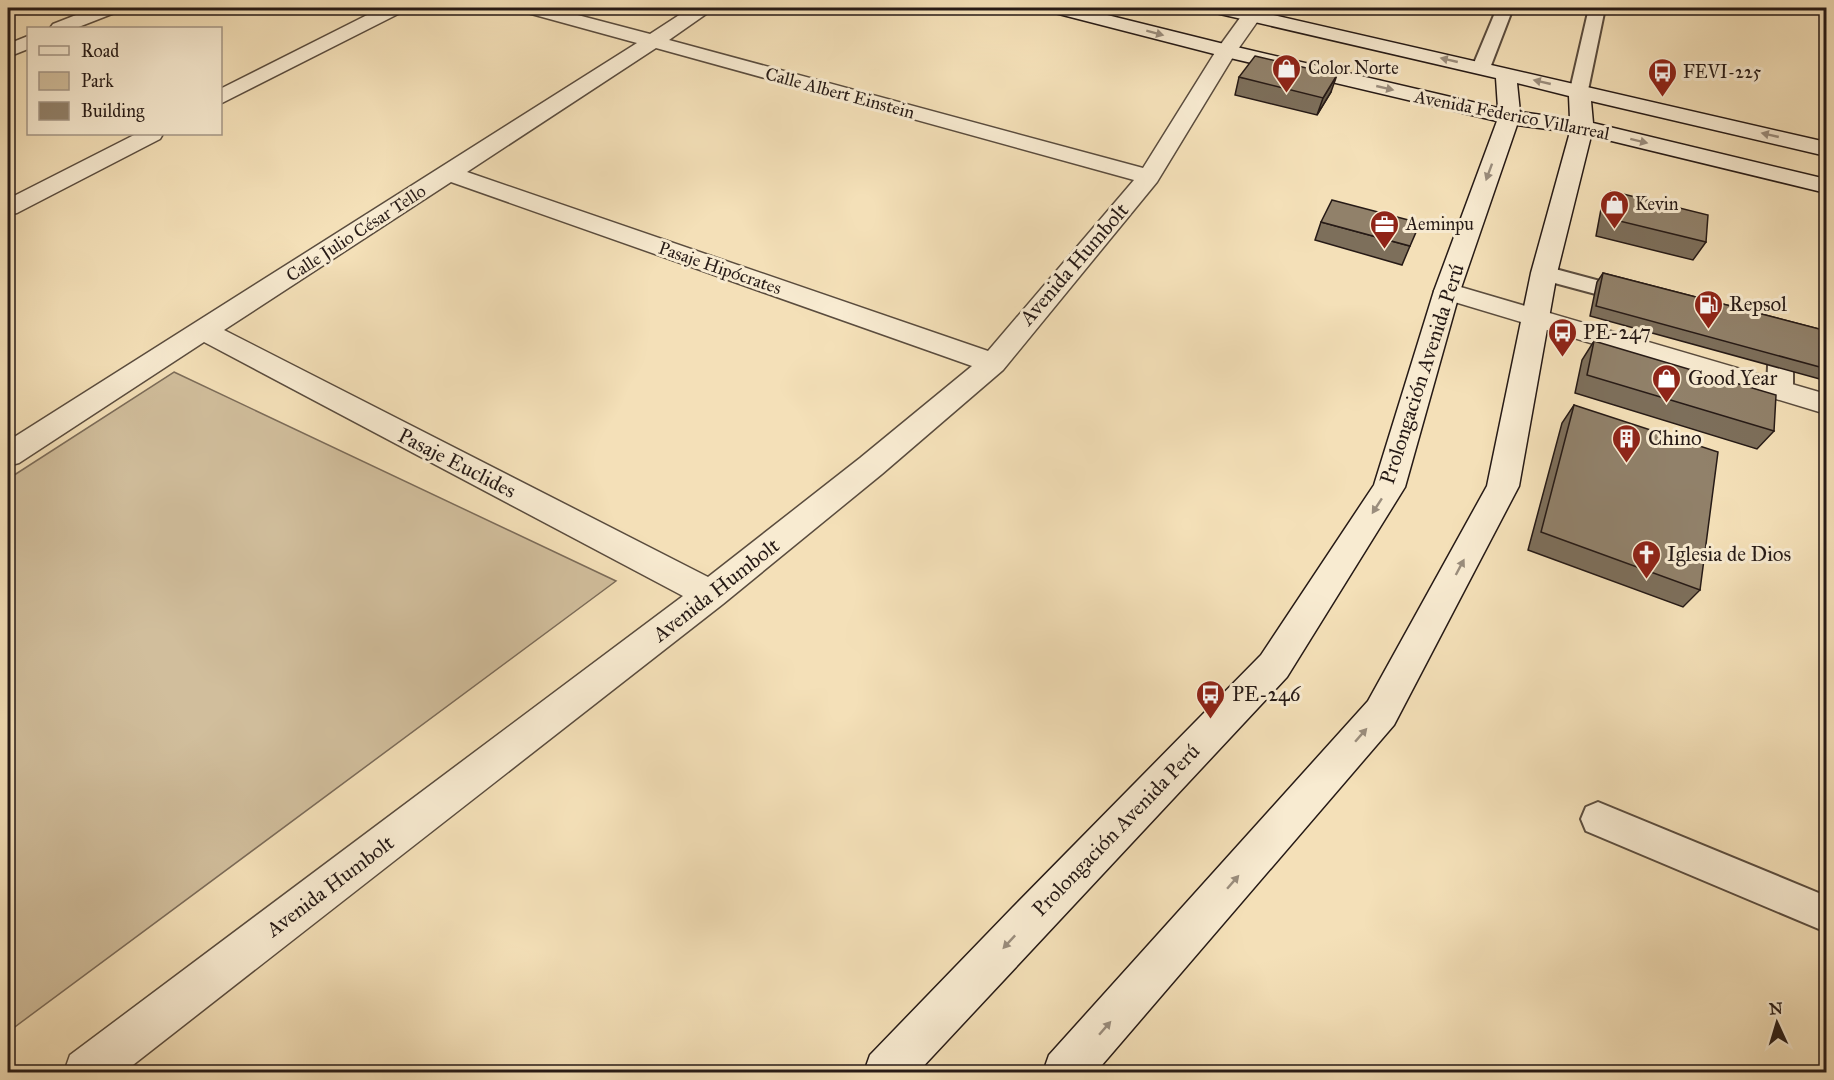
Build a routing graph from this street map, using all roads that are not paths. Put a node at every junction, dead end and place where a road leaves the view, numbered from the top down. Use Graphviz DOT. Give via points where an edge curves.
graph roads {
  1 [pos="110,8"];
  2 [pos="395,8"];
  3 [pos="531,8"];
  4 [pos="702,8"];
  5 [pos="1058,8"];
  6 [pos="1220,8"];
  7 [pos="1505,8"];
  8 [pos="1597,8"];
  9 [pos="1252,15"];
  10 [pos="62,27"];
  11 [pos="27,42"];
  12 [pos="652,42"];
  13 [pos="8,51"];
  14 [pos="1226,51"];
  15 [pos="1481,68"];
  16 [pos="1506,74"];
  17 [pos="1579,90"];
  18 [pos="222,97"];
  19 [pos="1509,117"];
  20 [pos="1582,128"];
  21 [pos="150,135"];
  22 [pos="1827,149"];
  23 [pos="448,173"];
  24 [pos="1149,177"];
  25 [pos="1827,186"];
  26 [pos="8,208"];
  27 [pos="1544,273"];
  28 [pos="1447,291"];
  29 [pos="1657,303"];
  30 [pos="1536,317"];
  31 [pos="1747,328"];
  32 [pos="204,331"];
  33 [pos="993,363"];
  34 [pos="1780,390"];
  35 [pos="1827,404"];
  36 [pos="8,455"];
  37 [pos="711,594"];
  38 [pos="1598,819"];
  39 [pos="1827,914"];
  40 [pos="87,1072"];
  41 [pos="886,1072"];
  42 [pos="1066,1072"];
  1 -- 10 [label="street"];
  2 -- 18 [label="street"];
  3 -- 12 [label="street, Calle Albert Einstein"];
  4 -- 12 [label="street, Calle Julio César Tello"];
  5 -- 14 [label="street, Avenida Federico Villarreal, one-way"];
  6 -- 9 [label="street, Avenida Federico Villarreal"];
  7 -- 15 [label="lane"];
  8 -- 17 [label="lane"];
  9 -- 14 [label="street, Avenida Humbolt"];
  15 -- 9 [label="street, Avenida Federico Villarreal, one-way"];
  11 -- 13 [label="street"];
  12 -- 23 [label="street, Calle Julio César Tello"];
  12 -- 24 [label="street, Calle Albert Einstein"];
  14 -- 19 [label="street, Avenida Federico Villarreal, one-way"];
  14 -- 24 [label="street, Avenida Humbolt"];
  15 -- 16 [label="street, Avenida Federico Villarreal"];
  17 -- 16 [label="street, Avenida Federico Villarreal, one-way"];
  16 -- 19 [label="street, Prolongación Avenida Perú"];
  17 -- 20 [label="street"];
  22 -- 17 [label="street, Avenida Federico Villarreal, one-way"];
  19 -- 20 [label="street, Avenida Federico Villarreal"];
  19 -- 28 [label="street, Prolongación Avenida Perú, one-way"];
  20 -- 25 [label="street, Avenida Federico Villarreal, one-way"];
  20 -- 27 [label="street"];
  21 -- 26 [label="street"];
  23 -- 32 [label="street, Calle Julio César Tello"];
  23 -- 33 [label="street, Pasaje Hipócrates"];
  24 -- 33 [label="street, Avenida Humbolt"];
  27 -- 29 [label="lane"];
  27 -- 30 [label="street"];
  28 -- 30 [label="street"];
  28 -- 41 [label="street, Prolongación Avenida Perú, one-way" via="1389,487 1274,666"];
  30 -- 34 [label="street"];
  42 -- 30 [label="street, one-way" via="1381,713 1503,486"];
  31 -- 34 [label="lane" via="1792,340"];
  32 -- 36 [label="street, Calle Julio César Tello"];
  32 -- 37 [label="street, Pasaje Euclides"];
  33 -- 37 [label="street, Avenida Humbolt"];
  34 -- 35 [label="street"];
  37 -- 40 [label="street, Avenida Humbolt"];
  38 -- 39 [label="lane"];
}
